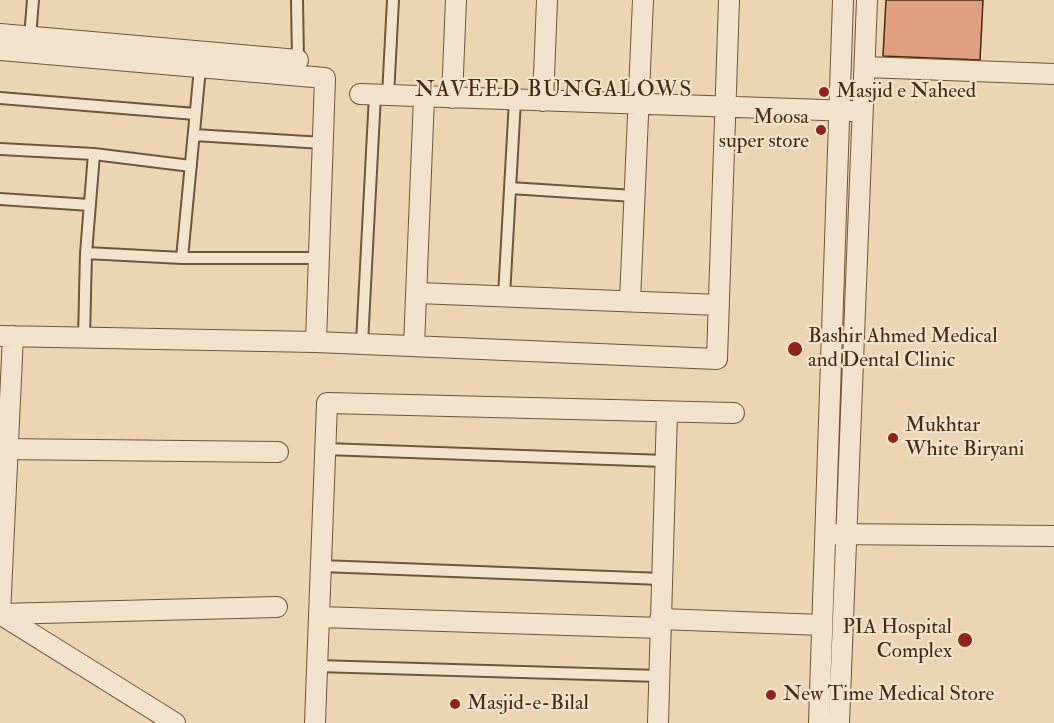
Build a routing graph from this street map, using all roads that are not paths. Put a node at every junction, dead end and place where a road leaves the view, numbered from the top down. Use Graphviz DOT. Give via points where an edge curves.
graph roads {
  1 [pos="33,0"];
  2 [pos="297,0"];
  3 [pos="393,0"];
  4 [pos="456,0"];
  5 [pos="547,0"];
  6 [pos="643,0"];
  7 [pos="729,0"];
  8 [pos="843,0"];
  9 [pos="867,0"];
  10 [pos="0,34"];
  11 [pos="30,37"];
  12 [pos="0,50"];
  13 [pos="298,60"];
  14 [pos="865,67"];
  15 [pos="200,68"];
  16 [pos="1054,74"];
  17 [pos="374,95"];
  18 [pos="424,97"];
  19 [pos="0,98"];
  20 [pos="452,98"];
  21 [pos="515,100"];
  22 [pos="543,101"];
  23 [pos="638,105"];
  24 [pos="725,108"];
  25 [pos="841,110"];
  26 [pos="863,111"];
  27 [pos="195,114"];
  28 [pos="194,135"];
  29 [pos="323,143"];
  30 [pos="0,149"];
  31 [pos="94,154"];
  32 [pos="191,166"];
  33 [pos="510,188"];
  34 [pos="634,196"];
  35 [pos="0,199"];
  36 [pos="90,205"];
  37 [pos="86,253"];
  38 [pos="182,258"];
  39 [pos="319,258"];
  40 [pos="418,293"];
  41 [pos="504,296"];
  42 [pos="630,302"];
  43 [pos="719,305"];
  44 [pos="6,336"];
  45 [pos="84,338"];
  46 [pos="316,342"];
  47 [pos="362,344"];
  48 [pos="414,346"];
  49 [pos="667,412"];
  50 [pos="734,413"];
  51 [pos="4,449"];
  52 [pos="325,449"];
  53 [pos="278,452"];
  54 [pos="665,461"];
  55 [pos="825,534"];
  56 [pos="845,534"];
  57 [pos="1054,536"];
  58 [pos="321,567"];
  59 [pos="662,579"];
  60 [pos="277,607"];
  61 [pos="0,614"];
  62 [pos="319,616"];
  63 [pos="660,623"];
  64 [pos="822,625"];
  65 [pos="317,666"];
  66 [pos="659,676"];
  67 [pos="175,723"];
  68 [pos="315,723"];
  69 [pos="658,723"];
  70 [pos="819,723"];
  71 [pos="839,723"];
  1 -- 11 [label="lane"];
  2 -- 13 [label="lane"];
  3 -- 17 [label="lane"];
  4 -- 20 [label="street"];
  5 -- 22 [label="street"];
  6 -- 23 [label="street"];
  7 -- 24 [label="street"];
  8 -- 25 [label="street"];
  9 -- 14 [label="street"];
  10 -- 11 [label="street"];
  11 -- 13 [label="street"];
  12 -- 15 [label="street"];
  14 -- 16 [label="street"];
  14 -- 26 [label="street"];
  15 -- 27 [label="lane"];
  15 -- 29 [label="street" via="325,78"];
  17 -- 18 [label="street"];
  17 -- 47 [label="lane"];
  18 -- 20 [label="street"];
  18 -- 40 [label="street"];
  19 -- 27 [label="lane"];
  20 -- 21 [label="street"];
  21 -- 22 [label="street"];
  21 -- 33 [label="lane"];
  22 -- 23 [label="street"];
  23 -- 24 [label="street"];
  23 -- 34 [label="street"];
  24 -- 25 [label="street"];
  24 -- 43 [label="street"];
  25 -- 26 [label="street"];
  25 -- 55 [label="street"];
  26 -- 56 [label="street"];
  27 -- 28 [label="lane"];
  28 -- 29 [label="lane"];
  28 -- 32 [label="lane"];
  29 -- 39 [label="street"];
  30 -- 31 [label="lane"];
  31 -- 32 [label="lane"];
  31 -- 36 [label="lane"];
  32 -- 38 [label="lane"];
  33 -- 34 [label="lane"];
  33 -- 41 [label="lane"];
  34 -- 42 [label="street"];
  35 -- 36 [label="lane"];
  36 -- 37 [label="lane"];
  37 -- 38 [label="lane"];
  37 -- 45 [label="lane"];
  38 -- 39 [label="lane"];
  39 -- 46 [label="street"];
  40 -- 41 [label="street"];
  40 -- 48 [label="street"];
  41 -- 42 [label="street"];
  42 -- 43 [label="street"];
  43 -- 48 [label="street" via="717,359"];
  44 -- 45 [label="street"];
  44 -- 51 [label="street"];
  45 -- 46 [label="street"];
  46 -- 47 [label="street"];
  47 -- 48 [label="street"];
  49 -- 50 [label="street"];
  49 -- 52 [label="street" via="327,403"];
  49 -- 54 [label="street"];
  51 -- 53 [label="street"];
  51 -- 61 [label="street"];
  52 -- 54 [label="lane"];
  52 -- 58 [label="street"];
  54 -- 59 [label="street"];
  55 -- 56 [label="street"];
  55 -- 64 [label="street"];
  56 -- 57 [label="street"];
  56 -- 71 [label="street"];
  58 -- 59 [label="lane"];
  58 -- 62 [label="street"];
  59 -- 63 [label="street"];
  60 -- 61 [label="street"];
  61 -- 67 [label="street"];
  62 -- 63 [label="street"];
  62 -- 65 [label="street"];
  63 -- 64 [label="street"];
  63 -- 66 [label="street"];
  64 -- 70 [label="street"];
  65 -- 66 [label="lane"];
  65 -- 68 [label="street"];
  66 -- 69 [label="street"];
}
